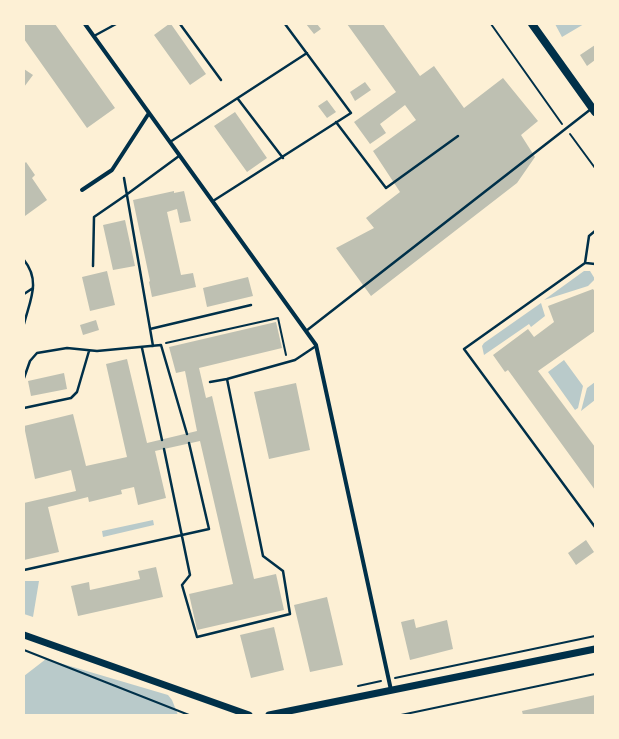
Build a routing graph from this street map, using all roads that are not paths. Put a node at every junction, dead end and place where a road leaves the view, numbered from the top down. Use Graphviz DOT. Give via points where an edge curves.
graph roads {
  1 [pos="85,24"];
  2 [pos="116,24"];
  3 [pos="180,24"];
  4 [pos="285,24"];
  5 [pos="532,24"];
  6 [pos="94,36"];
  7 [pos="307,53"];
  8 [pos="221,80"];
  9 [pos="238,99"];
  10 [pos="594,110"];
  11 [pos="149,113"];
  12 [pos="336,122"];
  13 [pos="458,136"];
  14 [pos="170,142"];
  15 [pos="180,156"];
  16 [pos="283,158"];
  17 [pos="124,178"];
  18 [pos="82,190"];
  19 [pos="126,195"];
  20 [pos="213,201"];
  21 [pos="595,231"];
  22 [pos="24,260"];
  23 [pos="585,263"];
  24 [pos="595,264"];
  25 [pos="93,266"];
  26 [pos="33,288"];
  27 [pos="24,294"];
  28 [pos="251,305"];
  29 [pos="24,324"];
  30 [pos="150,329"];
  31 [pos="306,331"];
  32 [pos="153,346"];
  33 [pos="316,346"];
  34 [pos="142,348"];
  35 [pos="89,351"];
  36 [pos="24,378"];
  37 [pos="227,378"];
  38 [pos="210,382"];
  39 [pos="24,408"];
  40 [pos="187,434"];
  41 [pos="162,440"];
  42 [pos="189,443"];
  43 [pos="164,449"];
  44 [pos="595,527"];
  45 [pos="182,535"];
  46 [pos="24,570"];
  47 [pos="24,635"];
  48 [pos="595,649"];
  49 [pos="391,690"];
  50 [pos="249,715"];
  51 [pos="269,715"];
  1 -- 6 [label="street"];
  2 -- 6 [label="lane"];
  3 -- 8 [label="lane"];
  4 -- 7 [label="lane"];
  5 -- 10 [label="main road"];
  6 -- 11 [label="street"];
  7 -- 9 [label="lane"];
  7 -- 12 [label="lane" via="351,113"];
  9 -- 14 [label="lane"];
  9 -- 16 [label="lane"];
  10 -- 31 [label="lane"];
  11 -- 14 [label="street"];
  11 -- 18 [label="street" via="112,170"];
  12 -- 13 [label="lane" via="386,188"];
  12 -- 16 [label="lane"];
  14 -- 15 [label="street"];
  15 -- 19 [label="lane"];
  15 -- 20 [label="street"];
  16 -- 20 [label="lane"];
  17 -- 19 [label="lane"];
  19 -- 25 [label="lane" via="94,217"];
  19 -- 30 [label="lane"];
  20 -- 31 [label="street"];
  21 -- 23 [label="lane" via="589,236"];
  22 -- 26 [label="lane" via="34,278"];
  23 -- 24 [label="lane"];
  23 -- 44 [label="lane" via="464,349"];
  26 -- 27 [label="lane"];
  26 -- 29 [label="lane"];
  28 -- 30 [label="lane"];
  30 -- 32 [label="lane"];
  31 -- 33 [label="street"];
  32 -- 34 [label="lane"];
  32 -- 40 [label="lane" via="161,345"];
  33 -- 37 [label="lane" via="295,360"];
  33 -- 49 [label="street"];
  34 -- 35 [label="lane"];
  34 -- 41 [label="lane"];
  35 -- 36 [label="lane" via="67,348 37,353 30,361"];
  35 -- 39 [label="lane" via="76,392 71,398"];
  37 -- 38 [label="lane"];
  37 -- 45 [label="lane" via="263,556 283,571 290,614 197,638 182,585 190,575"];
  42 -- 45 [label="lane" via="208,529"];
  43 -- 45 [label="lane"];
  45 -- 46 [label="lane"];
  47 -- 50 [label="street"];
  48 -- 49 [label="street"];
  49 -- 51 [label="street"];
}
